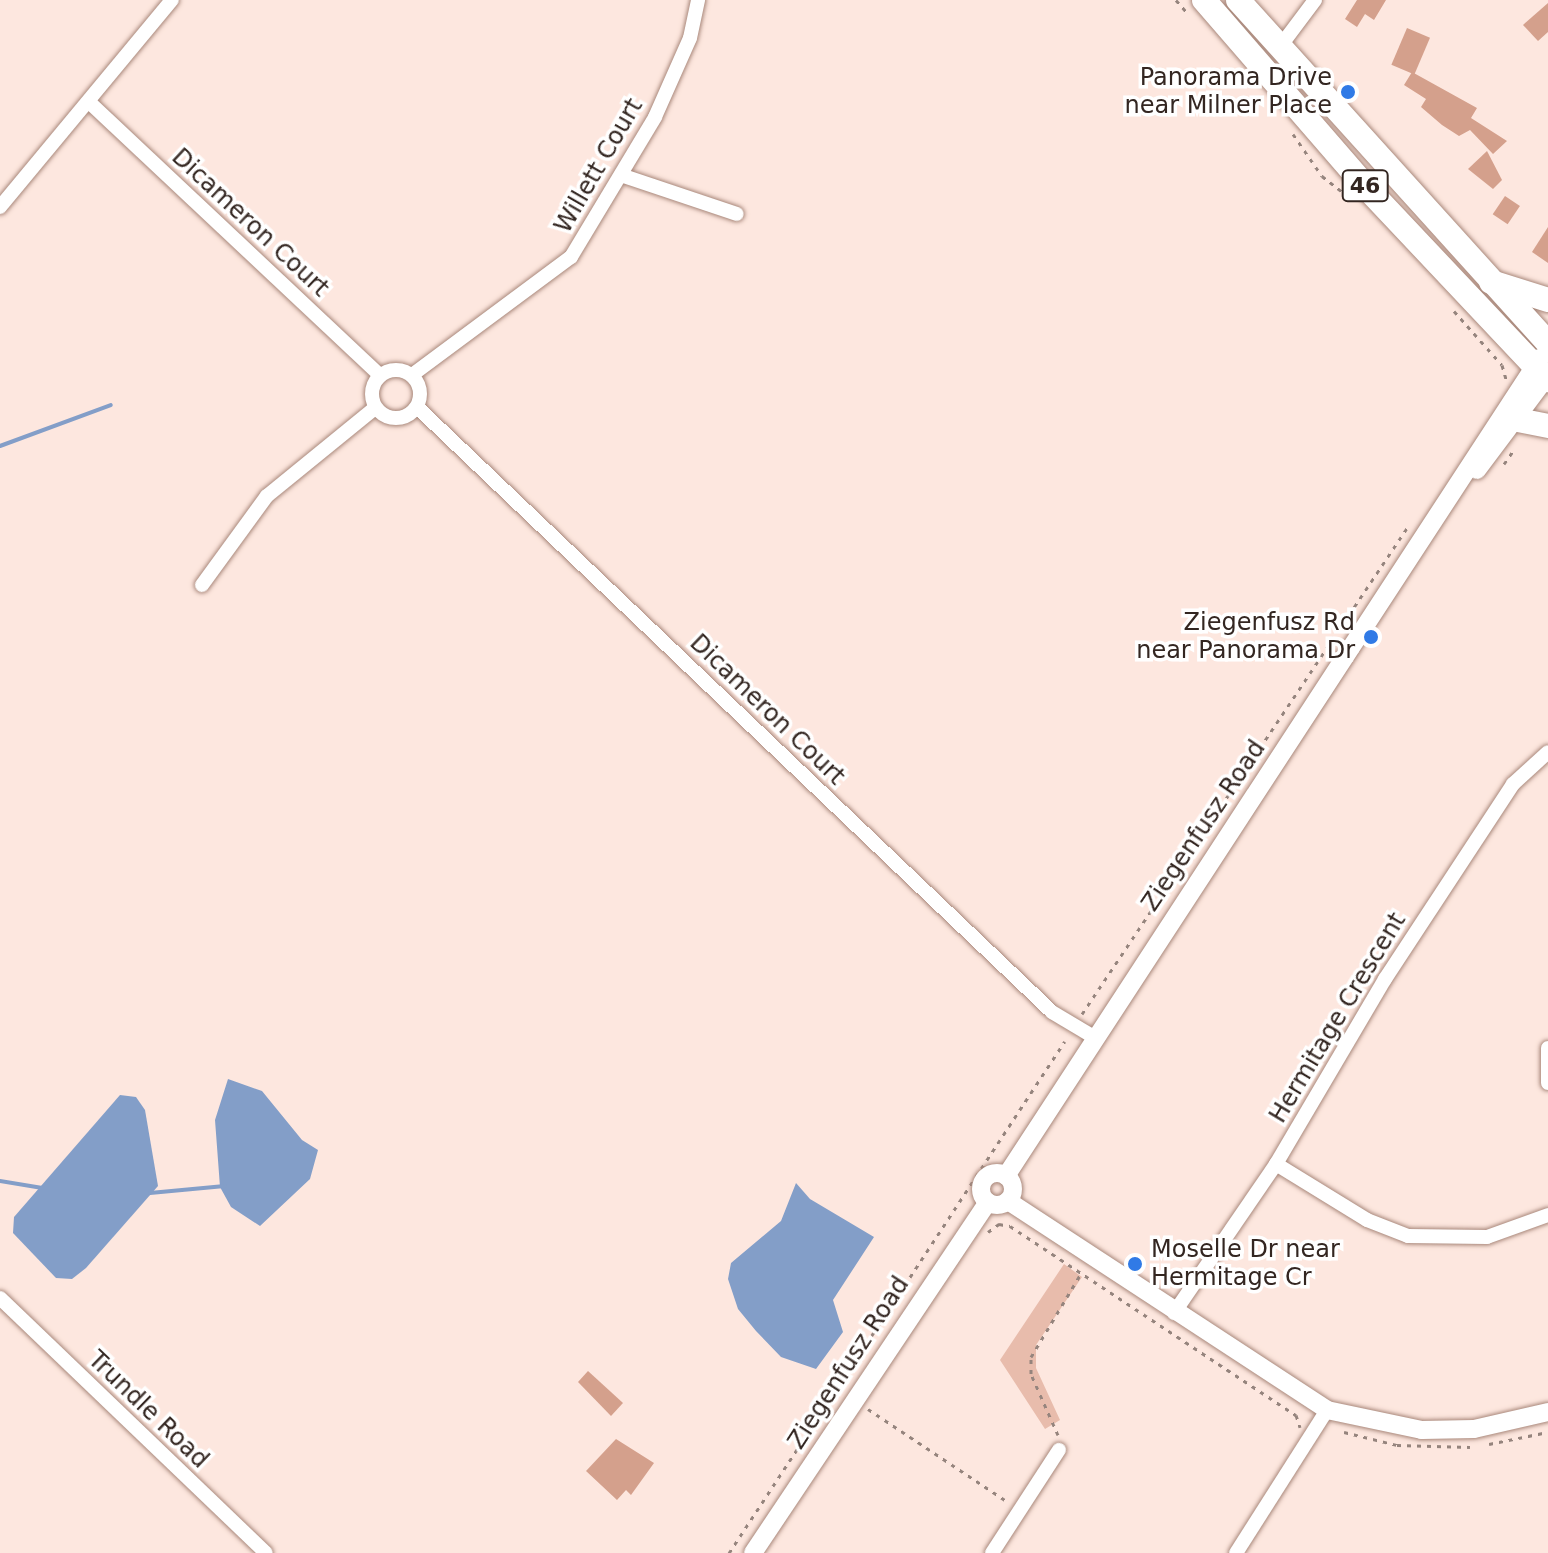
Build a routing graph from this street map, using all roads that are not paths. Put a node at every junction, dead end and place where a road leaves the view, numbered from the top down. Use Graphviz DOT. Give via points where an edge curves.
graph roads {
  1 [pos="172,0"];
  2 [pos="698,0"];
  3 [pos="1238,0"];
  4 [pos="1315,0"];
  5 [pos="1200,12"];
  6 [pos="1279,48"];
  7 [pos="90,103"];
  8 [pos="621,175"];
  9 [pos="0,207"];
  10 [pos="737,214"];
  11 [pos="1489,282"];
  12 [pos="1548,300"];
  13 [pos="1548,345"];
  14 [pos="380,375"];
  15 [pos="412,375"];
  16 [pos="1544,375"];
  17 [pos="417,407"];
  18 [pos="375,408"];
  19 [pos="1548,426"];
  20 [pos="1517,432"];
  21 [pos="1446,505"];
  22 [pos="202,585"];
  23 [pos="1548,752"];
  24 [pos="1094,1037"];
  25 [pos="1548,1048"];
  26 [pos="1548,1083"];
  27 [pos="1276,1164"];
  28 [pos="1006,1176"];
  29 [pos="1008,1201"];
  30 [pos="988,1202"];
  31 [pos="1548,1215"];
  32 [pos="0,1298"];
  33 [pos="1174,1313"];
  34 [pos="1327,1410"];
  35 [pos="1548,1412"];
  36 [pos="1059,1450"];
  37 [pos="266,1553"];
  38 [pos="753,1553"];
  39 [pos="992,1553"];
  40 [pos="1236,1553"];
  1 -- 7 [label="street" via="102,79"];
  2 -- 8 [label="street, Willett Court" via="684,51"];
  3 -- 6 [label="main road, 46"];
  4 -- 6 [label="street"];
  5 -- 16 [label="main road, 46"];
  6 -- 11 [label="main road, 46"];
  7 -- 9 [label="street"];
  7 -- 14 [label="street, Dicameron Court"];
  8 -- 10 [label="street"];
  8 -- 15 [label="street, Willett Court" via="586,236 554,273"];
  11 -- 12 [label="main road"];
  11 -- 13 [label="main road, 46"];
  13 -- 16 [label="street, Ziegenfusz Road"];
  14 -- 15 [label="street" via="399,369"];
  14 -- 18 [label="street" via="372,387"];
  15 -- 17 [label="street" via="420,390"];
  16 -- 20 [label="street, Ziegenfusz Road"];
  16 -- 21 [label="street, Ziegenfusz Road"];
  17 -- 18 [label="street" via="393,418"];
  17 -- 24 [label="street, Dicameron Court" via="1040,1001"];
  18 -- 22 [label="street" via="267,496"];
  19 -- 20 [label="main road"];
  20 -- 21 [label="street, Ziegenfusz Road"];
  21 -- 24 [label="street, Ziegenfusz Road"];
  23 -- 27 [label="street, Hermitage Crescent" via="1495,810 1385,979"];
  24 -- 28 [label="street, Ziegenfusz Road"];
  25 -- 26 [label="street"];
  27 -- 31 [label="street" via="1367,1220 1408,1236 1487,1237"];
  27 -- 33 [label="street, Hermitage Crescent"];
  28 -- 29 [label="street" via="1013,1190"];
  28 -- 30 [label="street, Ziegenfusz Road" via="984,1181"];
  29 -- 30 [label="street"];
  29 -- 33 [label="street"];
  30 -- 38 [label="street, Ziegenfusz Road"];
  32 -- 37 [label="street, Trundle Road"];
  33 -- 34 [label="street"];
  34 -- 35 [label="street" via="1422,1430 1474,1429"];
  34 -- 40 [label="street"];
  36 -- 39 [label="street"];
}
